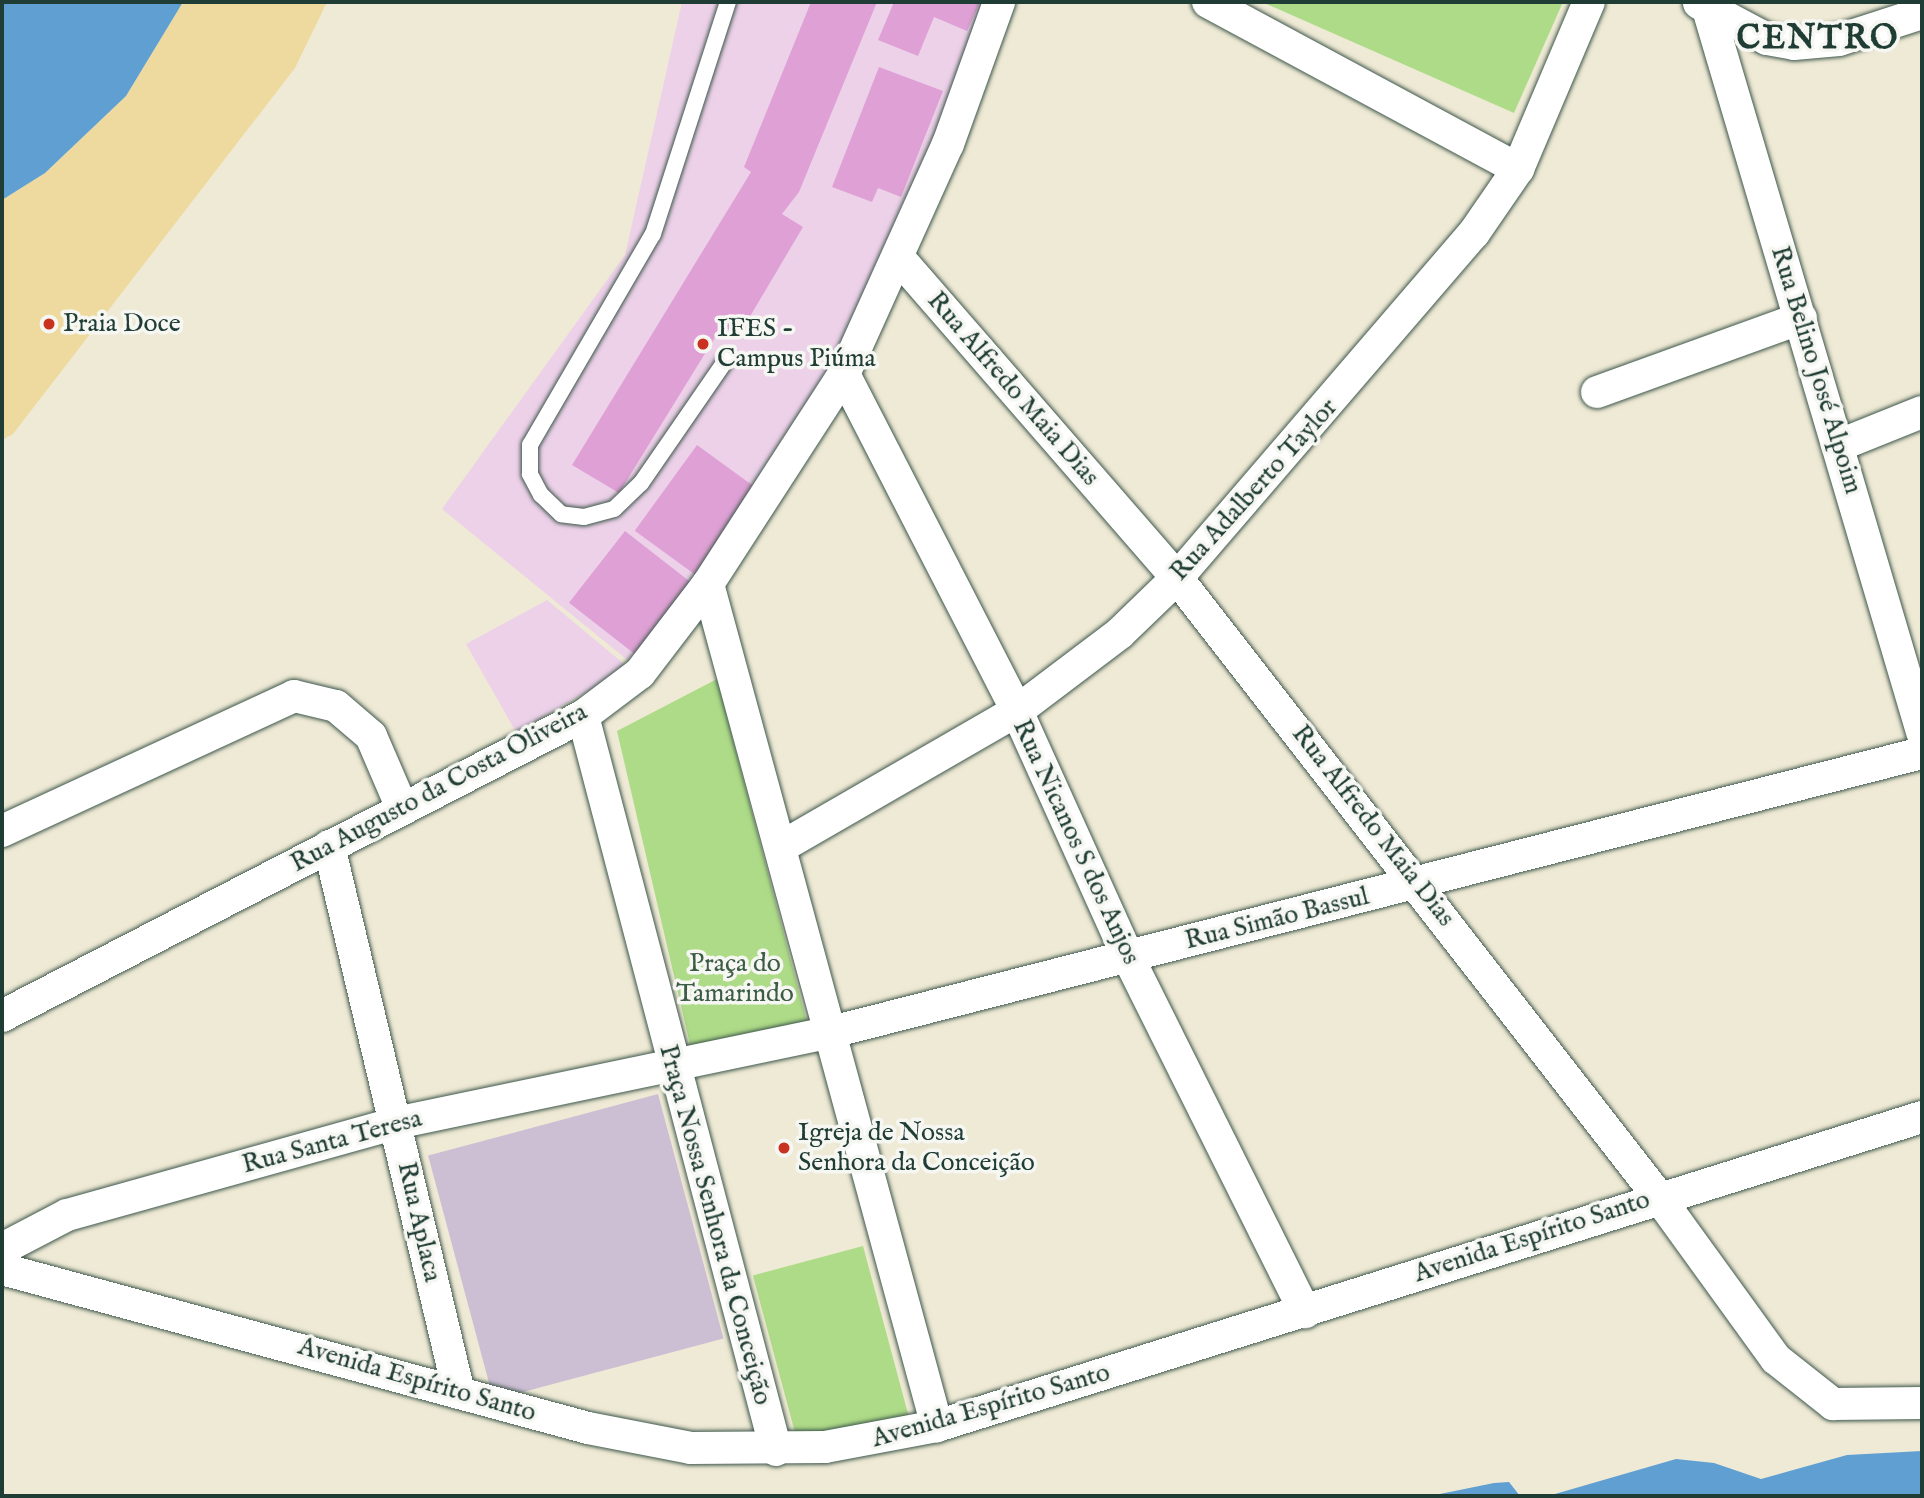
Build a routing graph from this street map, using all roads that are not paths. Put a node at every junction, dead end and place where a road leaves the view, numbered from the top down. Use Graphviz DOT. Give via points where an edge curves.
graph roads {
  1 [pos="728,2"];
  2 [pos="999,2"];
  3 [pos="1208,2"];
  4 [pos="1589,2"];
  5 [pos="1703,5"];
  6 [pos="1922,13"];
  7 [pos="1518,169"];
  8 [pos="898,257"];
  9 [pos="1801,318"];
  10 [pos="726,360"];
  11 [pos="844,374"];
  12 [pos="1597,393"];
  13 [pos="1922,412"];
  14 [pos="1840,445"];
  15 [pos="1177,578"];
  16 [pos="708,584"];
  17 [pos="1017,711"];
  18 [pos="583,716"];
  19 [pos="1922,732"];
  20 [pos="1922,754"];
  21 [pos="402,808"];
  22 [pos="2,831"];
  23 [pos="329,846"];
  24 [pos="781,847"];
  25 [pos="1418,883"];
  26 [pos="1128,957"];
  27 [pos="2,1016"];
  28 [pos="828,1033"];
  29 [pos="672,1067"];
  30 [pos="1922,1117"];
  31 [pos="396,1123"];
  32 [pos="1658,1196"];
  33 [pos="2,1249"];
  34 [pos="2,1269"];
  35 [pos="1305,1312"];
  36 [pos="458,1394"];
  37 [pos="1922,1403"];
  38 [pos="937,1426"];
  39 [pos="776,1450"];
  1 -- 10 [label="lane" via="653,234 530,445 530,474 541,495 561,514 584,517 614,509 641,483"];
  2 -- 8 [label="street, Rua Augusto da Costa Oliveira"];
  3 -- 7 [label="street"];
  4 -- 7 [label="street, Rua Adalberto Taylor"];
  5 -- 6 [label="street" via="1767,39 1794,44 1839,40"];
  5 -- 9 [label="street, Rua Belino José Alpoim"];
  7 -- 15 [label="street, Rua Adalberto Taylor" via="1427,295"];
  8 -- 11 [label="street, Rua Augusto da Costa Oliveira"];
  8 -- 15 [label="street, Rua Alfredo Maia Dias"];
  9 -- 12 [label="street"];
  9 -- 14 [label="street, Rua Belino José Alpoim"];
  11 -- 16 [label="street, Rua Augusto da Costa Oliveira"];
  11 -- 17 [label="street, Rua Nicanos S dos Anjos"];
  13 -- 14 [label="street"];
  14 -- 19 [label="street, Rua Belino José Alpoim"];
  15 -- 17 [label="street, Rua Adalberto Taylor" via="1120,633"];
  15 -- 25 [label="street, Rua Alfredo Maia Dias"];
  16 -- 18 [label="street, Rua Augusto da Costa Oliveira" via="640,673"];
  16 -- 24 [label="street"];
  17 -- 24 [label="street, Rua Adalberto Taylor"];
  17 -- 26 [label="street, Rua Nicanos S dos Anjos"];
  18 -- 21 [label="street, Rua Augusto da Costa Oliveira"];
  18 -- 29 [label="street, Praça Nossa Senhora da Conceição"];
  20 -- 25 [label="street, Rua Simão Bassul"];
  21 -- 22 [label="street" via="371,736 336,706 294,696 170,748"];
  21 -- 23 [label="street, Rua Augusto da Costa Oliveira"];
  23 -- 27 [label="street, Rua Augusto da Costa Oliveira"];
  23 -- 31 [label="street, Rua Aplaca"];
  24 -- 28 [label="street"];
  25 -- 26 [label="street, Rua Simão Bassul"];
  25 -- 32 [label="street, Rua Alfredo Maia Dias"];
  26 -- 28 [label="street, Rua Simão Bassul"];
  26 -- 35 [label="street, Rua Nicanos S dos Anjos"];
  28 -- 29 [label="street, Rua Simão Bassul"];
  28 -- 38 [label="street"];
  29 -- 31 [label="street, Rua Santa Teresa"];
  29 -- 39 [label="street, Praça Nossa Senhora da Conceição"];
  30 -- 32 [label="street, Avenida Espírito Santo"];
  31 -- 33 [label="street, Rua Santa Teresa" via="67,1214"];
  31 -- 36 [label="street, Rua Aplaca"];
  32 -- 35 [label="street, Avenida Espírito Santo"];
  32 -- 37 [label="street, Rua Alfredo Maia Dias" via="1776,1359 1833,1404"];
  34 -- 36 [label="street, Avenida Espírito Santo"];
  35 -- 38 [label="street, Avenida Espírito Santo"];
  36 -- 39 [label="street, Avenida Espírito Santo" via="691,1448"];
  38 -- 39 [label="street, Avenida Espírito Santo"];
}
